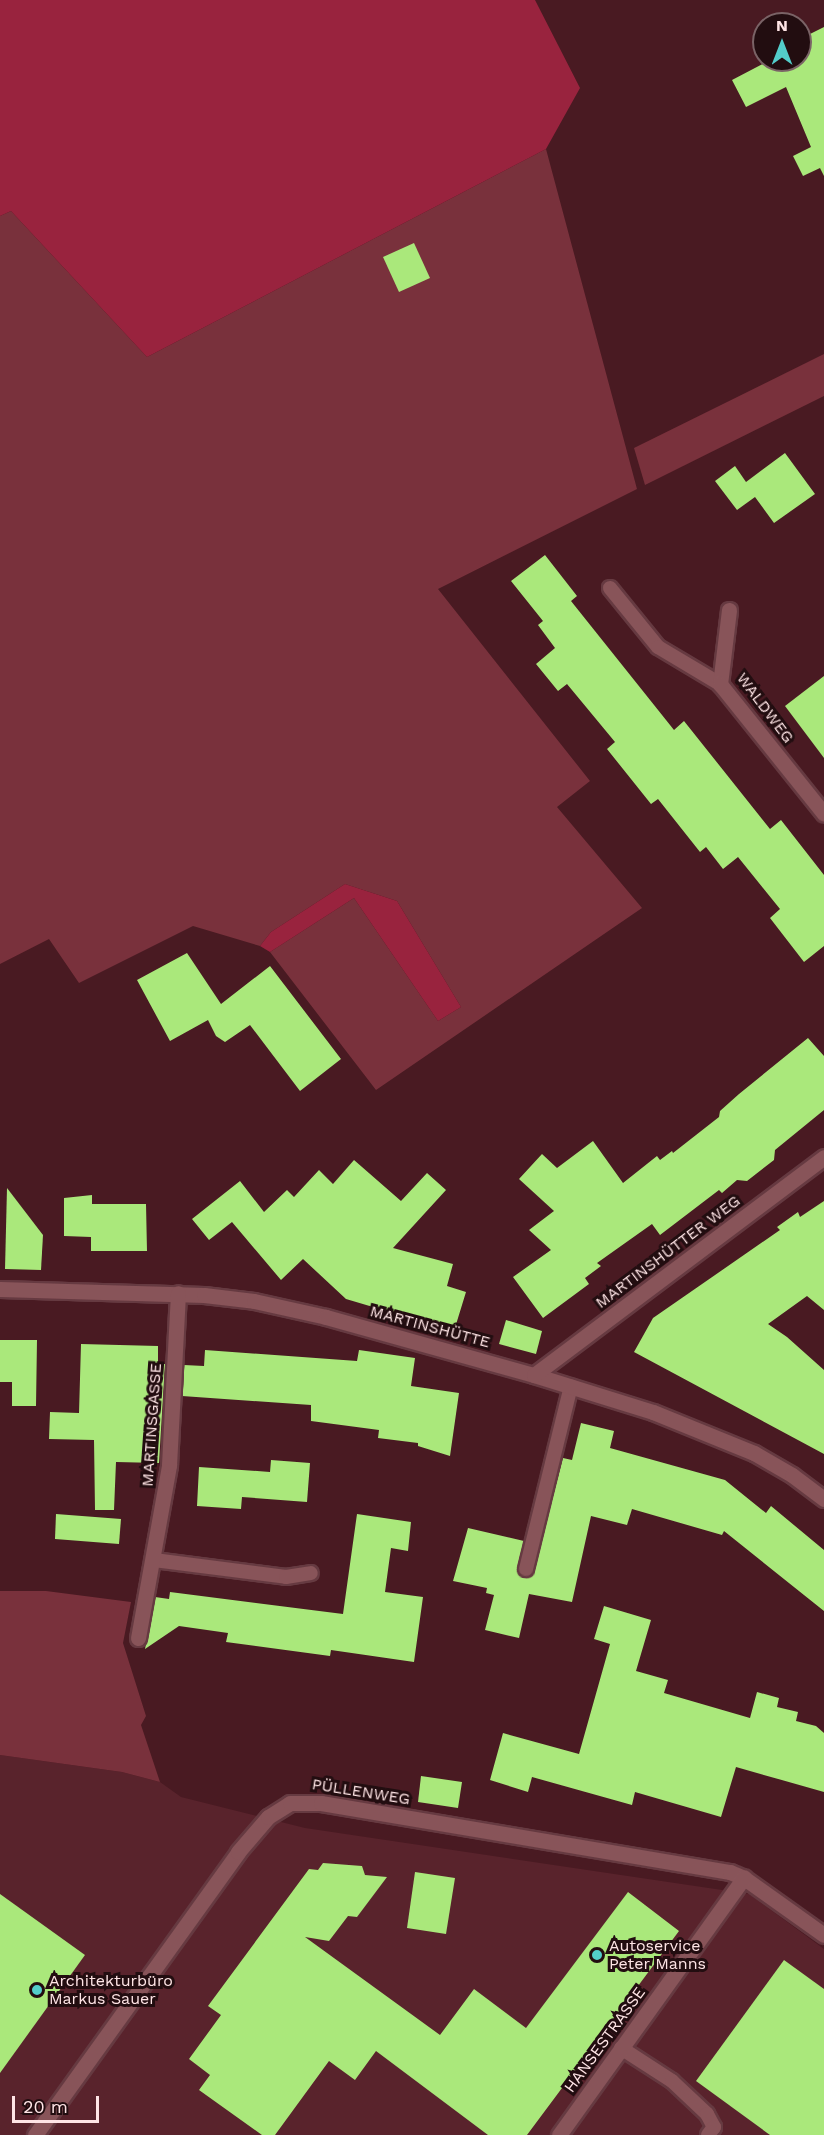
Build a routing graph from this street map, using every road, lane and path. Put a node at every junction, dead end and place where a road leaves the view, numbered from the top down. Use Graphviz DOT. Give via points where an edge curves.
graph roads {
  1 [pos="610,588"];
  2 [pos="729,610"];
  3 [pos="720,684"];
  4 [pos="824,814"];
  5 [pos="824,1157"];
  6 [pos="0,1289"];
  7 [pos="178,1293"];
  8 [pos="534,1375"];
  9 [pos="571,1386"];
  10 [pos="824,1500"];
  11 [pos="154,1560"];
  12 [pos="526,1569"];
  13 [pos="311,1573"];
  14 [pos="138,1638"];
  15 [pos="744,1878"];
  16 [pos="824,1935"];
  17 [pos="621,2049"];
  18 [pos="35,2135"];
  19 [pos="559,2135"];
  20 [pos="708,2135"];
  1 -- 3 [label="lane" via="658,647"];
  2 -- 3 [label="street, WALDWEG"];
  3 -- 4 [label="street, WALDWEG"];
  5 -- 8 [label="street, MARTINSHÜTTER WEG"];
  6 -- 7 [label="street, MARTINSHÜTTE"];
  7 -- 8 [label="street, MARTINSHÜTTE" via="278,1306"];
  7 -- 11 [label="street, MARTINSGASSE" via="169,1465"];
  8 -- 9 [label="street, MARTINSHÜTTE"];
  9 -- 10 [label="street, MARTINSHÜTTE" via="734,1443 773,1463"];
  9 -- 12 [label="lane"];
  11 -- 13 [label="lane" via="286,1577"];
  11 -- 14 [label="street, MARTINSGASSE"];
  15 -- 16 [label="street, PÜLLENWEG"];
  15 -- 17 [label="street, HANSESTRASSE"];
  15 -- 18 [label="street, PÜLLENWEG" via="684,1863 332,1804 290,1803 268,1816 238,1852"];
  17 -- 19 [label="street, HANSESTRASSE"];
  17 -- 20 [label="lane" via="672,2081 707,2114 714,2127"];
}
